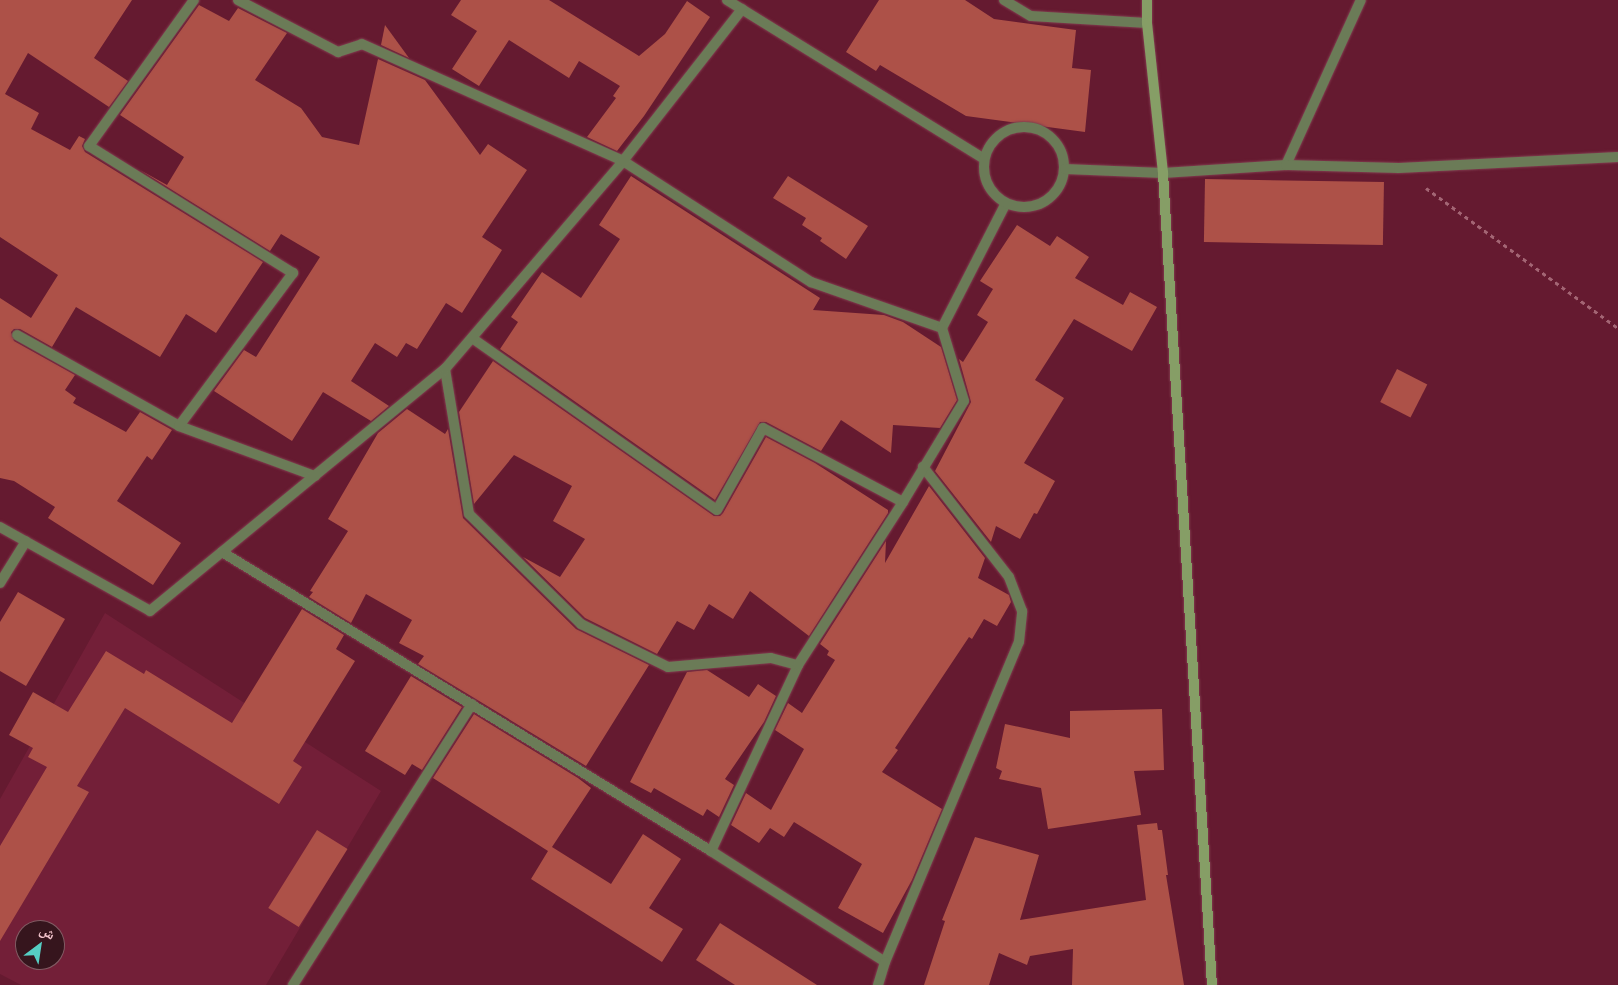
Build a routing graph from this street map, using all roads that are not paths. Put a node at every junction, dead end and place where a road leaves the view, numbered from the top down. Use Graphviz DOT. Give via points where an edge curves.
graph roads {
  1 [pos="194,0"];
  2 [pos="238,0"];
  3 [pos="726,0"];
  4 [pos="1004,0"];
  5 [pos="1147,0"];
  6 [pos="1361,0"];
  7 [pos="742,9"];
  8 [pos="1146,23"];
  9 [pos="1618,157"];
  10 [pos="984,159"];
  11 [pos="622,161"];
  12 [pos="1286,164"];
  13 [pos="1065,169"];
  14 [pos="1163,173"];
  15 [pos="1006,203"];
  16 [pos="942,328"];
  17 [pos="17,335"];
  18 [pos="472,338"];
  19 [pos="445,369"];
  20 [pos="179,426"];
  21 [pos="923,467"];
  22 [pos="315,476"];
  23 [pos="902,502"];
  24 [pos="0,527"];
  25 [pos="26,541"];
  26 [pos="222,552"];
  27 [pos="0,583"];
  28 [pos="798,665"];
  29 [pos="472,704"];
  30 [pos="712,851"];
  31 [pos="885,962"];
  32 [pos="294,985"];
  33 [pos="878,985"];
  34 [pos="1212,985"];
  1 -- 20 [label="street" via="90,146 293,273"];
  2 -- 11 [label="street" via="338,52 362,44"];
  3 -- 7 [label="street"];
  4 -- 8 [label="street" via="1031,16"];
  5 -- 8 [label="main road"];
  6 -- 12 [label="street"];
  7 -- 10 [label="street"];
  7 -- 11 [label="street"];
  8 -- 14 [label="main road"];
  9 -- 12 [label="street" via="1399,168"];
  10 -- 13 [label="street" via="990,145 999,136 1011,129 1037,128 1058,144"];
  10 -- 15 [label="street" via="988,183 995,195"];
  11 -- 16 [label="street" via="811,282"];
  11 -- 18 [label="street"];
  12 -- 14 [label="street"];
  13 -- 14 [label="street"];
  13 -- 15 [label="street" via="1055,194 1045,202 1032,207"];
  14 -- 34 [label="main road"];
  15 -- 16 [label="street"];
  16 -- 21 [label="street" via="964,401"];
  17 -- 20 [label="street"];
  18 -- 19 [label="street"];
  18 -- 23 [label="street" via="718,510 763,428"];
  19 -- 22 [label="street"];
  19 -- 28 [label="street" via="469,514 580,624 668,667 771,658"];
  20 -- 22 [label="street"];
  21 -- 23 [label="street"];
  21 -- 31 [label="street" via="1009,577 1022,612 1019,642"];
  22 -- 26 [label="street"];
  23 -- 28 [label="street"];
  24 -- 25 [label="street"];
  25 -- 26 [label="street" via="150,611"];
  25 -- 27 [label="street"];
  26 -- 29 [label="street"];
  28 -- 30 [label="street"];
  29 -- 30 [label="street"];
  29 -- 32 [label="street"];
  30 -- 31 [label="street"];
  31 -- 33 [label="street"];
}
